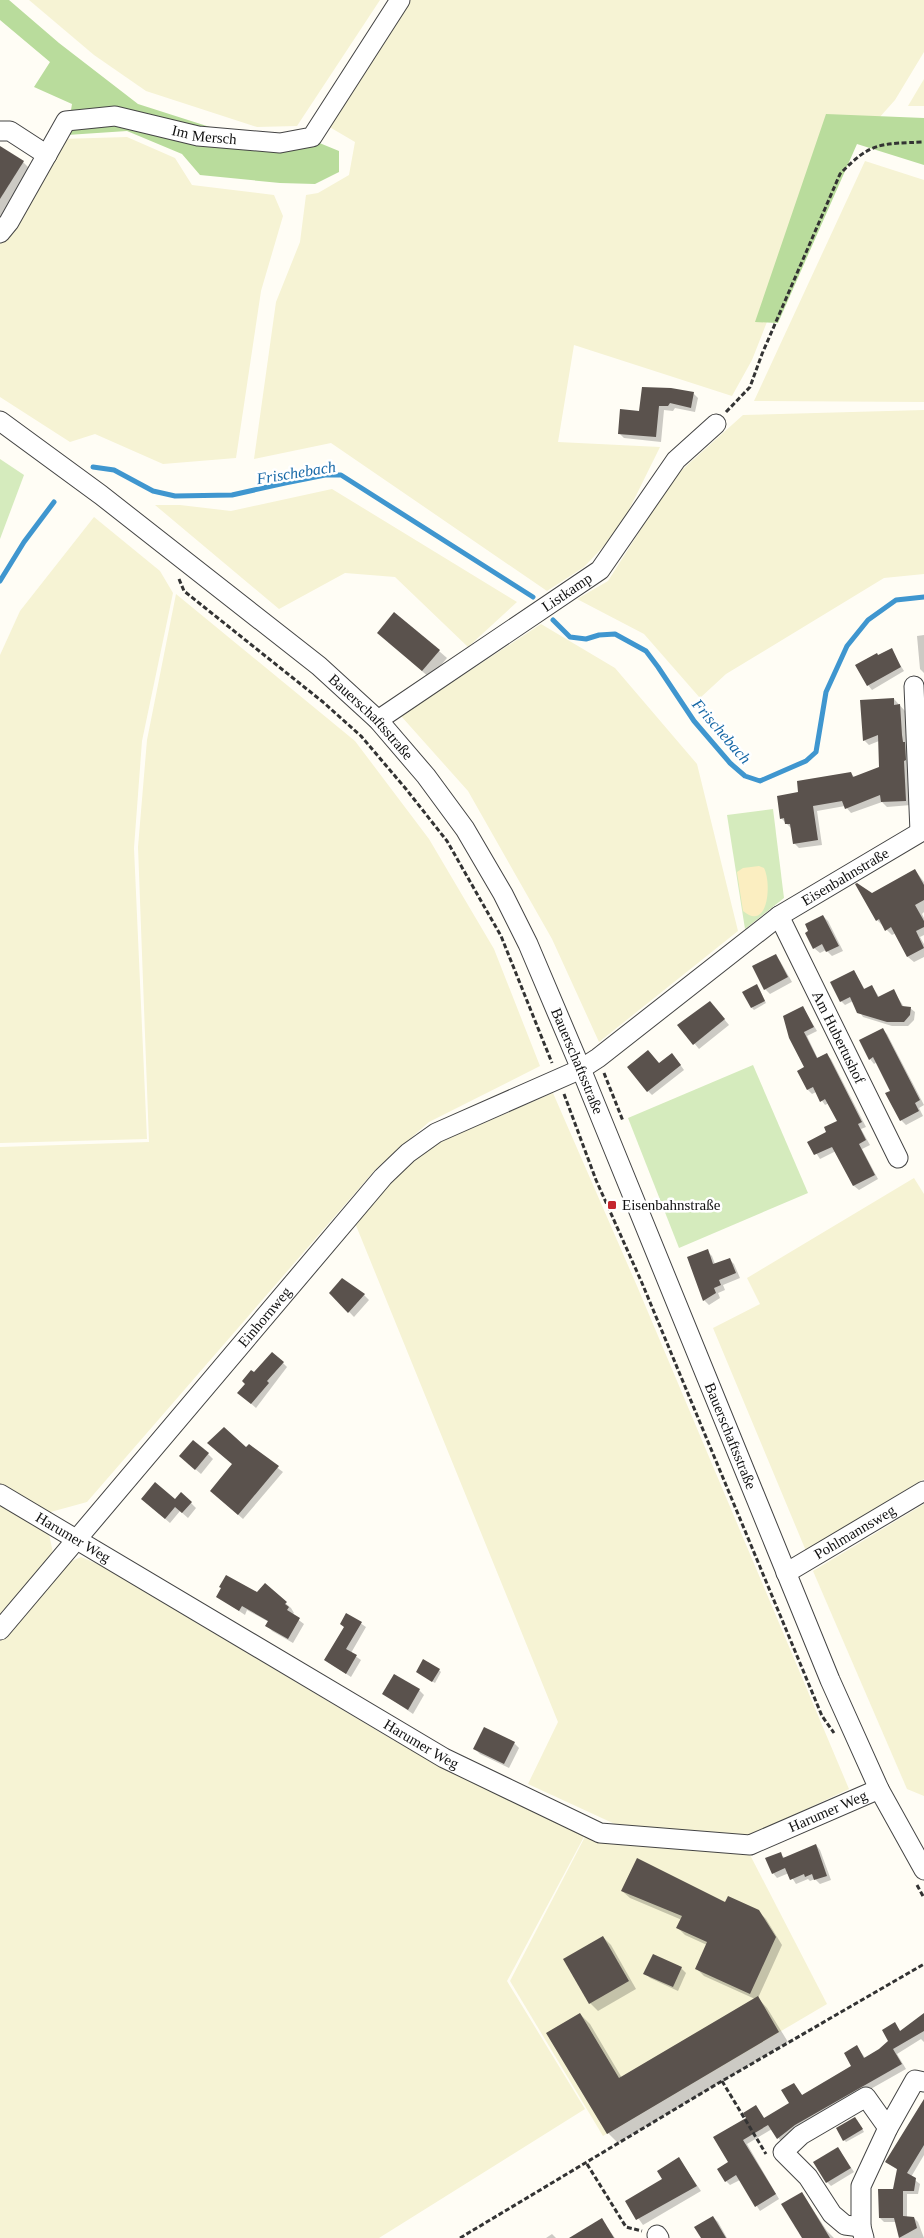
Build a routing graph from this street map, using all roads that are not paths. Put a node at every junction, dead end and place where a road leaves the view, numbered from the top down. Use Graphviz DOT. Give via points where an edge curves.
graph roads {
  1 [pos="400,0"];
  2 [pos="0,131"];
  3 [pos="47,155"];
  4 [pos="0,233"];
  5 [pos="0,421"];
  6 [pos="716,424"];
  7 [pos="914,686"];
  8 [pos="378,720"];
  9 [pos="922,831"];
  10 [pos="779,916"];
  11 [pos="581,1069"];
  12 [pos="898,1158"];
  13 [pos="924,1491"];
  14 [pos="0,1494"];
  15 [pos="76,1540"];
  16 [pos="786,1573"];
  17 [pos="0,1630"];
  18 [pos="878,1788"];
  19 [pos="916,1841"];
  20 [pos="920,1877"];
  21 [pos="920,2081"];
  22 [pos="888,2128"];
  23 [pos="863,2233"];
  1 -- 3 [label="street, Im Mersch" via="312,137 280,143 198,136 115,116 66,121"];
  2 -- 3 [label="street" via="10,131"];
  3 -- 4 [label="street, Im Mersch"];
  5 -- 8 [label="street, Bauerschaftsstraße" via="101,495 303,654"];
  6 -- 8 [label="street, Listkamp" via="676,460 600,570"];
  7 -- 9 [label="street, Eisenbahnstraße"];
  8 -- 11 [label="street, Bauerschaftsstraße" via="426,776 465,829 503,894"];
  9 -- 10 [label="street, Eisenbahnstraße"];
  10 -- 11 [label="street, Eisenbahnstraße"];
  10 -- 12 [label="street, Am Hubertushof"];
  11 -- 15 [label="street, Einhornweg" via="436,1133 408,1153 383,1177"];
  11 -- 16 [label="street, Bauerschaftsstraße"];
  13 -- 16 [label="street, Pohlmannsweg"];
  14 -- 15 [label="street, Harumer Weg"];
  15 -- 17 [label="street, Einhornweg"];
  15 -- 18 [label="street, Harumer Weg" via="444,1758 600,1833 750,1845"];
  16 -- 18 [label="street, Bauerschaftsstraße"];
  18 -- 19 [label="street, Bauerschaftsstraße"];
  19 -- 20 [label="street, Bauerschaftsstraße"];
  21 -- 22 [label="street"];
  22 -- 23 [label="street" via="861,2186"];
  22 -- 23 [label="street" via="866,2097 801,2135 783,2152 808,2178 832,2214 845,2225"];
}
